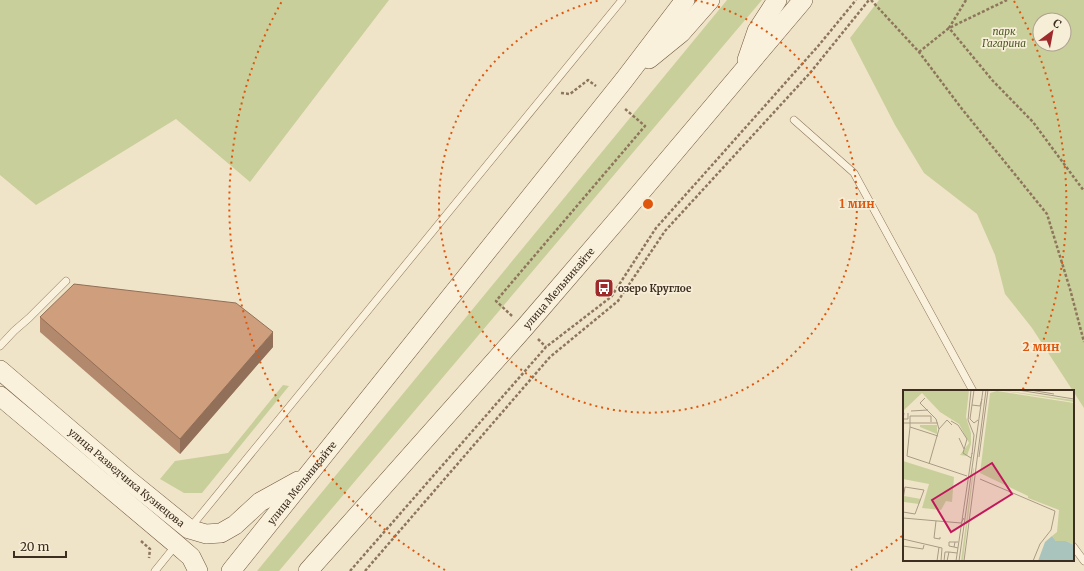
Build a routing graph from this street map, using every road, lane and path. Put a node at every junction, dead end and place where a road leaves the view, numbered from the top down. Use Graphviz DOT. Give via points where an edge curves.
graph roads {
  1 [pos="622,0"];
  2 [pos="710,0"];
  3 [pos="778,0"];
  4 [pos="803,0"];
  5 [pos="856,0"];
  6 [pos="870,0"];
  7 [pos="966,0"];
  8 [pos="1007,0"];
  9 [pos="682,1"];
  10 [pos="949,28"];
  11 [pos="919,52"];
  12 [pos="742,72"];
  13 [pos="624,80"];
  14 [pos="558,93"];
  15 [pos="610,97"];
  16 [pos="794,120"];
  17 [pos="1084,191"];
  18 [pos="66,281"];
  19 [pos="525,327"];
  20 [pos="1084,342"];
  21 [pos="0,346"];
  22 [pos="546,346"];
  23 [pos="0,370"];
  24 [pos="972,390"];
  25 [pos="0,396"];
  26 [pos="304,478"];
  27 [pos="183,537"];
  28 [pos="139,539"];
  29 [pos="1074,547"];
  30 [pos="148,560"];
  31 [pos="1084,560"];
  32 [pos="155,571"];
  33 [pos="198,571"];
  34 [pos="230,571"];
  35 [pos="308,571"];
  36 [pos="350,571"];
  37 [pos="365,571"];
  1 -- 27 [label="lane"];
  2 -- 13 [label="main road" via="681,33"];
  3 -- 12 [label="main road" via="757,31"];
  4 -- 12 [label="main road, улица Мельникайте"];
  5 -- 22 [label="path" via="656,228 612,297"];
  6 -- 11 [label="path"];
  6 -- 37 [label="path" via="810,73 665,231 618,301 550,357"];
  7 -- 10 [label="path"];
  8 -- 10 [label="path"];
  9 -- 13 [label="main road, улица Мельникайте"];
  10 -- 11 [label="path"];
  10 -- 17 [label="path" via="993,81 1033,122"];
  11 -- 20 [label="path" via="1047,214"];
  12 -- 19 [label="main road, улица Мельникайте"];
  13 -- 15 [label="main road, улица Мельникайте"];
  14 -- 15 [label="path" via="570,94 588,80"];
  15 -- 19 [label="path" via="645,126 496,302"];
  15 -- 26 [label="main road, улица Мельникайте"];
  16 -- 24 [label="lane" via="854,173"];
  18 -- 21 [label="lane"];
  19 -- 22 [label="path"];
  19 -- 35 [label="main road, улица Мельникайте"];
  22 -- 36 [label="path"];
  23 -- 27 [label="main road, улица Разведчика Кузнецова" via="131,482"];
  25 -- 27 [label="main road, улица Разведчика Кузнецова"];
  26 -- 27 [label="main road, улица Разведчика Кузнецова" via="260,502 236,525 221,532"];
  26 -- 34 [label="main road, улица Мельникайте"];
  27 -- 32 [label="lane"];
  27 -- 33 [label="main road, улица Разведчика Кузнецова"];
  28 -- 30 [label="path" via="150,549"];
  29 -- 31 [label="lane"];
}
